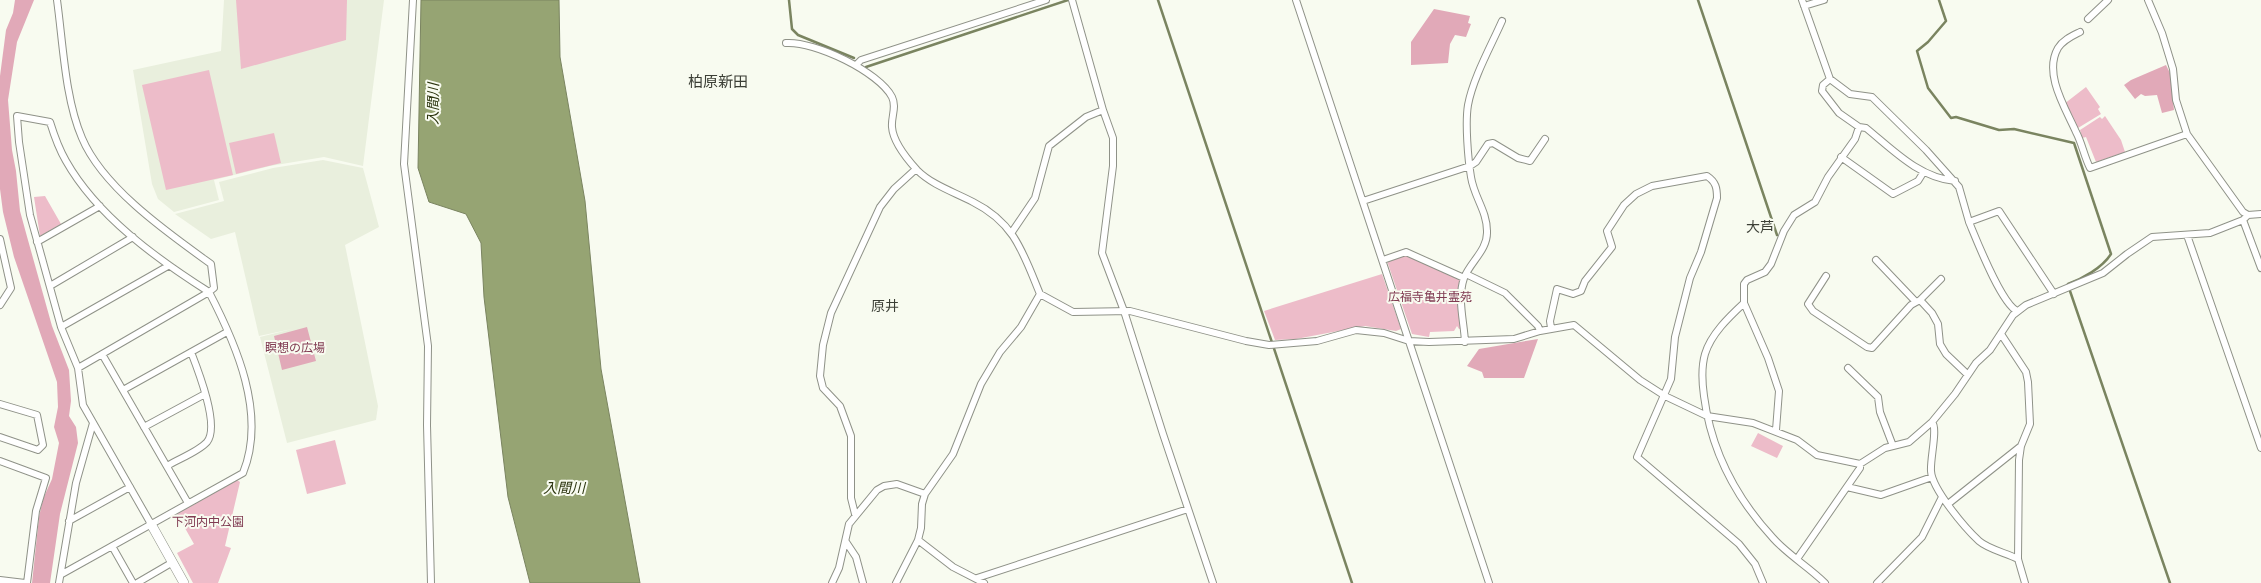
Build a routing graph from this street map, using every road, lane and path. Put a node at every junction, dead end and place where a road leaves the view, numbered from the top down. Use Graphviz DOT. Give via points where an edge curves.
graph roads {
  1 [pos="57,0"];
  2 [pos="413,0"];
  3 [pos="1046,0"];
  4 [pos="1072,0"];
  5 [pos="1296,0"];
  6 [pos="1824,0"];
  7 [pos="2108,0"];
  8 [pos="2148,0"];
  9 [pos="1803,3"];
  10 [pos="2088,19"];
  11 [pos="1502,21"];
  12 [pos="2080,32"];
  13 [pos="786,43"];
  14 [pos="856,65"];
  15 [pos="1830,79"];
  16 [pos="1103,110"];
  17 [pos="1859,126"];
  18 [pos="2187,134"];
  19 [pos="1545,139"];
  20 [pos="1842,158"];
  21 [pos="1470,166"];
  22 [pos="916,169"];
  23 [pos="1923,172"];
  24 [pos="1955,182"];
  25 [pos="1363,201"];
  26 [pos="100,206"];
  27 [pos="2261,214"];
  28 [pos="2246,218"];
  29 [pos="1969,222"];
  30 [pos="1012,232"];
  31 [pos="2187,236"];
  32 [pos="133,238"];
  33 [pos="0,239"];
  34 [pos="37,242"];
  35 [pos="1383,260"];
  36 [pos="1876,260"];
  37 [pos="168,266"];
  38 [pos="2261,268"];
  39 [pos="1465,276"];
  40 [pos="1826,276"];
  41 [pos="1941,279"];
  42 [pos="50,286"];
  43 [pos="209,292"];
  44 [pos="1040,294"];
  45 [pos="2054,294"];
  46 [pos="1918,301"];
  47 [pos="1744,303"];
  48 [pos="0,305"];
  49 [pos="1124,311"];
  50 [pos="2017,312"];
  51 [pos="61,327"];
  52 [pos="1551,328"];
  53 [pos="1540,331"];
  54 [pos="227,332"];
  55 [pos="2001,334"];
  56 [pos="1409,341"];
  57 [pos="1464,342"];
  58 [pos="191,352"];
  59 [pos="102,354"];
  60 [pos="78,368"];
  61 [pos="1848,368"];
  62 [pos="1967,374"];
  63 [pos="123,390"];
  64 [pos="205,394"];
  65 [pos="1665,396"];
  66 [pos="0,404"];
  67 [pos="1707,416"];
  68 [pos="1932,422"];
  69 [pos="94,423"];
  70 [pos="144,427"];
  71 [pos="1776,430"];
  72 [pos="0,437"];
  73 [pos="1893,446"];
  74 [pos="2021,446"];
  75 [pos="2261,448"];
  76 [pos="0,461"];
  77 [pos="1860,464"];
  78 [pos="166,466"];
  79 [pos="1932,477"];
  80 [pos="130,487"];
  81 [pos="1847,487"];
  82 [pos="925,494"];
  83 [pos="1942,497"];
  84 [pos="188,503"];
  85 [pos="1948,504"];
  86 [pos="1188,509"];
  87 [pos="856,514"];
  88 [pos="69,521"];
  89 [pos="151,524"];
  90 [pos="918,540"];
  91 [pos="846,542"];
  92 [pos="112,546"];
  93 [pos="2018,558"];
  94 [pos="1797,559"];
  95 [pos="173,562"];
  96 [pos="62,574"];
  97 [pos="977,578"];
  98 [pos="0,580"];
  99 [pos="26,583"];
  100 [pos="59,583"];
  101 [pos="133,583"];
  102 [pos="137,583"];
  103 [pos="184,583"];
  104 [pos="431,583"];
  105 [pos="832,583"];
  106 [pos="863,583"];
  107 [pos="896,583"];
  108 [pos="984,583"];
  109 [pos="1213,583"];
  110 [pos="1489,583"];
  111 [pos="1763,583"];
  112 [pos="1825,583"];
  113 [pos="1877,583"];
  114 [pos="2025,583"];
  1 -- 43 [label="street" via="72,106 81,138 97,165 114,184 149,217 211,264 214,288"];
  2 -- 104 [label="street" via="404,164 428,346"];
  3 -- 14 [label="street" via="862,60"];
  4 -- 16 [label="street"];
  5 -- 25 [label="street"];
  6 -- 9 [label="street"];
  7 -- 10 [label="street"];
  8 -- 18 [label="street" via="2167,47 2176,100"];
  9 -- 15 [label="street"];
  11 -- 21 [label="street" via="1468,104"];
  12 -- 18 [label="street" via="2058,48 2055,82 2090,168"];
  13 -- 14 [label="street" via="840,56"];
  14 -- 22 [label="street" via="887,90 893,99 892,128 896,141"];
  15 -- 17 [label="street" via="1822,91 1827,100"];
  15 -- 24 [label="street" via="1850,94 1872,97"];
  16 -- 30 [label="street" via="1086,117 1049,146 1035,198"];
  16 -- 49 [label="street" via="1114,148 1102,253"];
  17 -- 20 [label="street" via="1855,139"];
  17 -- 23 [label="street"];
  18 -- 28 [label="street"];
  19 -- 21 [label="street" via="1530,161 1518,158 1493,143 1485,146"];
  20 -- 23 [label="street" via="1893,194 1918,180"];
  20 -- 47 [label="street" via="1816,202 1794,215 1765,272 1744,284"];
  21 -- 25 [label="street"];
  21 -- 39 [label="street" via="1488,232 1482,249"];
  22 -- 30 [label="street" via="925,178 1001,220"];
  22 -- 87 [label="street" via="880,207 826,327 820,376 823,388 840,406 850,436 851,498"];
  23 -- 24 [label="street"];
  24 -- 29 [label="street"];
  25 -- 35 [label="street"];
  26 -- 32 [label="street"];
  26 -- 34 [label="street"];
  26 -- 34 [label="street" via="65,160 50,122 17,116"];
  27 -- 28 [label="street"];
  28 -- 31 [label="street" via="2210,232"];
  28 -- 38 [label="street"];
  29 -- 45 [label="street" via="1999,211"];
  29 -- 50 [label="street" via="1996,282"];
  30 -- 44 [label="street"];
  31 -- 45 [label="street" via="2152,237 2103,273"];
  31 -- 75 [label="street"];
  32 -- 37 [label="street"];
  32 -- 42 [label="street"];
  33 -- 48 [label="street" via="11,288"];
  34 -- 42 [label="street"];
  35 -- 39 [label="street" via="1406,252"];
  35 -- 56 [label="street"];
  36 -- 46 [label="street"];
  37 -- 43 [label="street"];
  37 -- 51 [label="street"];
  39 -- 53 [label="street" via="1505,293"];
  39 -- 57 [label="street" via="1460,300"];
  40 -- 46 [label="street" via="1808,304 1809,308 1867,347 1872,348"];
  41 -- 46 [label="street"];
  42 -- 51 [label="street"];
  43 -- 54 [label="street"];
  43 -- 59 [label="street"];
  44 -- 49 [label="street" via="1073,312"];
  44 -- 82 [label="street" via="1021,327 1000,352 982,384 953,454"];
  45 -- 50 [label="street"];
  46 -- 62 [label="street" via="1932,313 1938,324 1940,344 1946,354"];
  47 -- 67 [label="street" via="1712,339 1705,354 1702,369"];
  47 -- 71 [label="street" via="1779,390"];
  49 -- 56 [label="street" via="1159,317 1246,342 1272,345 1317,341 1356,330 1384,333"];
  49 -- 86 [label="street"];
  50 -- 55 [label="street"];
  51 -- 60 [label="street"];
  52 -- 53 [label="street"];
  52 -- 65 [label="street" via="1574,325 1640,380"];
  52 -- 65 [label="street" via="1557,289 1573,294 1581,291 1612,247 1607,231 1629,198 1652,186 1707,176 1715,184 1717,198 1686,295 1675,337 1673,373"];
  53 -- 57 [label="street" via="1514,339"];
  54 -- 58 [label="street"];
  54 -- 84 [label="street" via="236,352 248,398 251,442 248,459 242,472"];
  55 -- 62 [label="street"];
  55 -- 74 [label="street" via="2026,372 2028,382 2030,424"];
  56 -- 57 [label="street"];
  56 -- 110 [label="street"];
  58 -- 63 [label="street"];
  58 -- 64 [label="street"];
  59 -- 60 [label="street"];
  59 -- 63 [label="street"];
  60 -- 69 [label="street" via="83,405"];
  61 -- 73 [label="street" via="1878,397"];
  62 -- 68 [label="street"];
  63 -- 70 [label="street"];
  64 -- 70 [label="street"];
  64 -- 78 [label="street" via="211,423 210,438"];
  65 -- 67 [label="street"];
  65 -- 111 [label="street" via="1637,457 1739,544 1755,564"];
  66 -- 72 [label="street" via="37,415 43,444 38,450"];
  67 -- 71 [label="street"];
  67 -- 94 [label="street" via="1713,441 1739,493 1773,539"];
  68 -- 73 [label="street" via="1909,442"];
  68 -- 79 [label="street" via="1935,425"];
  69 -- 80 [label="street"];
  69 -- 88 [label="street" via="76,483"];
  70 -- 78 [label="street"];
  71 -- 77 [label="street" via="1817,455"];
  73 -- 77 [label="street"];
  74 -- 85 [label="street"];
  74 -- 93 [label="street"];
  76 -- 99 [label="street" via="46,478 36,511"];
  77 -- 81 [label="street"];
  78 -- 84 [label="street"];
  79 -- 81 [label="street" via="1881,495"];
  79 -- 83 [label="street"];
  80 -- 88 [label="street"];
  80 -- 89 [label="street"];
  81 -- 94 [label="street"];
  82 -- 87 [label="street" via="904,485 884,486"];
  82 -- 90 [label="street"];
  83 -- 85 [label="street"];
  83 -- 113 [label="street" via="1922,537"];
  84 -- 89 [label="street"];
  85 -- 93 [label="street" via="1980,541"];
  86 -- 97 [label="street"];
  86 -- 109 [label="street"];
  87 -- 91 [label="street" via="849,524"];
  88 -- 96 [label="street"];
  89 -- 92 [label="street"];
  89 -- 95 [label="street"];
  90 -- 97 [label="street" via="953,566"];
  90 -- 107 [label="street"];
  91 -- 105 [label="street"];
  91 -- 106 [label="street" via="856,557"];
  92 -- 96 [label="street"];
  92 -- 101 [label="street"];
  93 -- 114 [label="street"];
  94 -- 112 [label="street"];
  95 -- 102 [label="street"];
  95 -- 103 [label="street"];
  96 -- 100 [label="street"];
  97 -- 108 [label="street"];
  98 -- 99 [label="street"];
}
